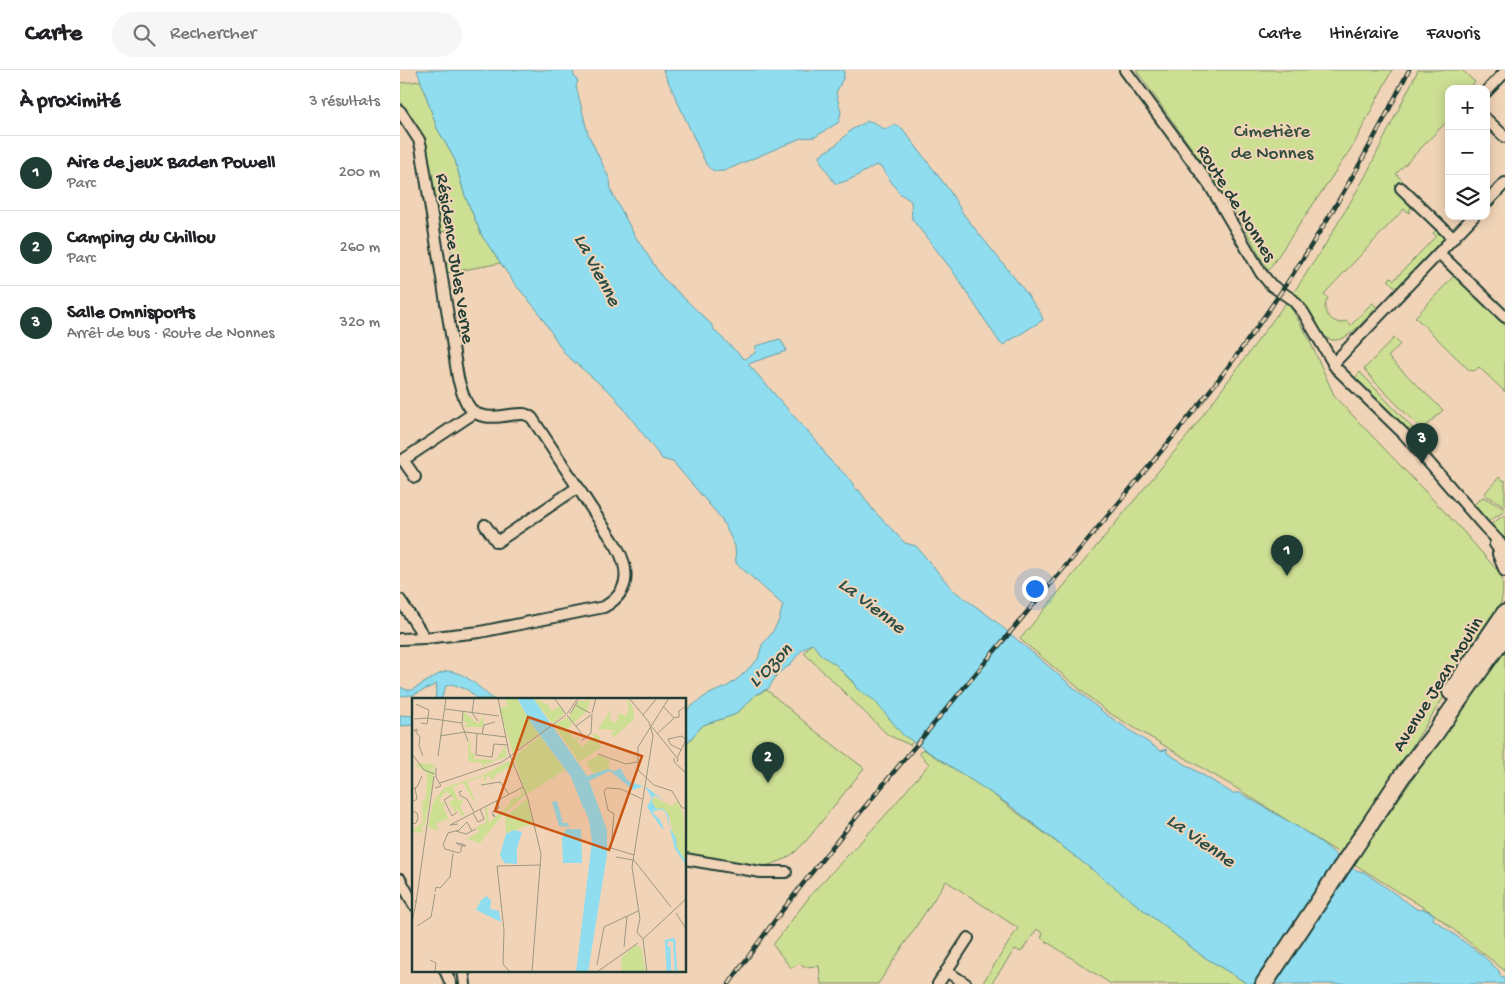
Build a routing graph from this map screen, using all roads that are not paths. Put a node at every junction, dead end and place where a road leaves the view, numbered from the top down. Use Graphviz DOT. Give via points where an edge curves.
graph roads {
  1 [pos="1125,70"];
  2 [pos="1505,72"];
  3 [pos="1490,88"];
  4 [pos="400,111"];
  5 [pos="1490,123"];
  6 [pos="1505,137"];
  7 [pos="1505,183"];
  8 [pos="1401,188"];
  9 [pos="1490,199"];
  10 [pos="1470,220"];
  11 [pos="1453,238"];
  12 [pos="1439,253"];
  13 [pos="1505,318"];
  14 [pos="1333,364"];
  15 [pos="474,413"];
  16 [pos="415,477"];
  17 [pos="578,487"];
  18 [pos="485,524"];
  19 [pos="1484,526"];
  20 [pos="1494,544"];
  21 [pos="1505,547"];
  22 [pos="1505,558"];
  23 [pos="1505,571"];
  24 [pos="400,600"];
  25 [pos="1504,612"];
  26 [pos="1505,635"];
  27 [pos="425,638"];
  28 [pos="400,639"];
  29 [pos="1500,645"];
  30 [pos="1402,776"];
  31 [pos="686,859"];
  32 [pos="786,872"];
  33 [pos="400,879"];
  34 [pos="412,901"];
  35 [pos="968,938"];
  36 [pos="946,971"];
  37 [pos="446,972"];
  38 [pos="451,984"];
  39 [pos="938,984"];
  40 [pos="966,984"];
  41 [pos="1264,984"];
  1 -- 14 [label="street, Route de Nonnes" via="1208,184 1261,273 1303,312"];
  2 -- 3 [label="street"];
  4 -- 15 [label="street, Résidence Jules Verne" via="421,147 458,378 464,398"];
  5 -- 6 [label="street"];
  7 -- 9 [label="street"];
  8 -- 11 [label="street"];
  10 -- 11 [label="street"];
  11 -- 12 [label="street"];
  12 -- 13 [label="street"];
  12 -- 14 [label="street"];
  14 -- 19 [label="street, Route de Nonnes" via="1404,434"];
  15 -- 16 [label="street" via="403,460"];
  15 -- 17 [label="street" via="494,418 526,414 532,418"];
  17 -- 18 [label="street" via="497,542"];
  17 -- 27 [label="street" via="626,566 622,591 612,603 480,632"];
  19 -- 20 [label="street, Route de Nonnes"];
  19 -- 21 [label="street, Route de Nonnes"];
  20 -- 22 [label="street, Route de Nonnes"];
  20 -- 23 [label="street, Route de Nonnes"];
  24 -- 27 [label="street"];
  25 -- 30 [label="main road, Avenue Jean Moulin" via="1440,709"];
  26 -- 29 [label="main road, Avenue Jean Moulin"];
  27 -- 28 [label="street"];
  29 -- 30 [label="main road, Avenue Jean Moulin"];
  30 -- 41 [label="main road, Avenue Jean Moulin"];
  31 -- 32 [label="street" via="761,872"];
  33 -- 34 [label="street"];
  35 -- 36 [label="street"];
  36 -- 39 [label="street"];
  36 -- 40 [label="street"];
  37 -- 38 [label="street"];
}
